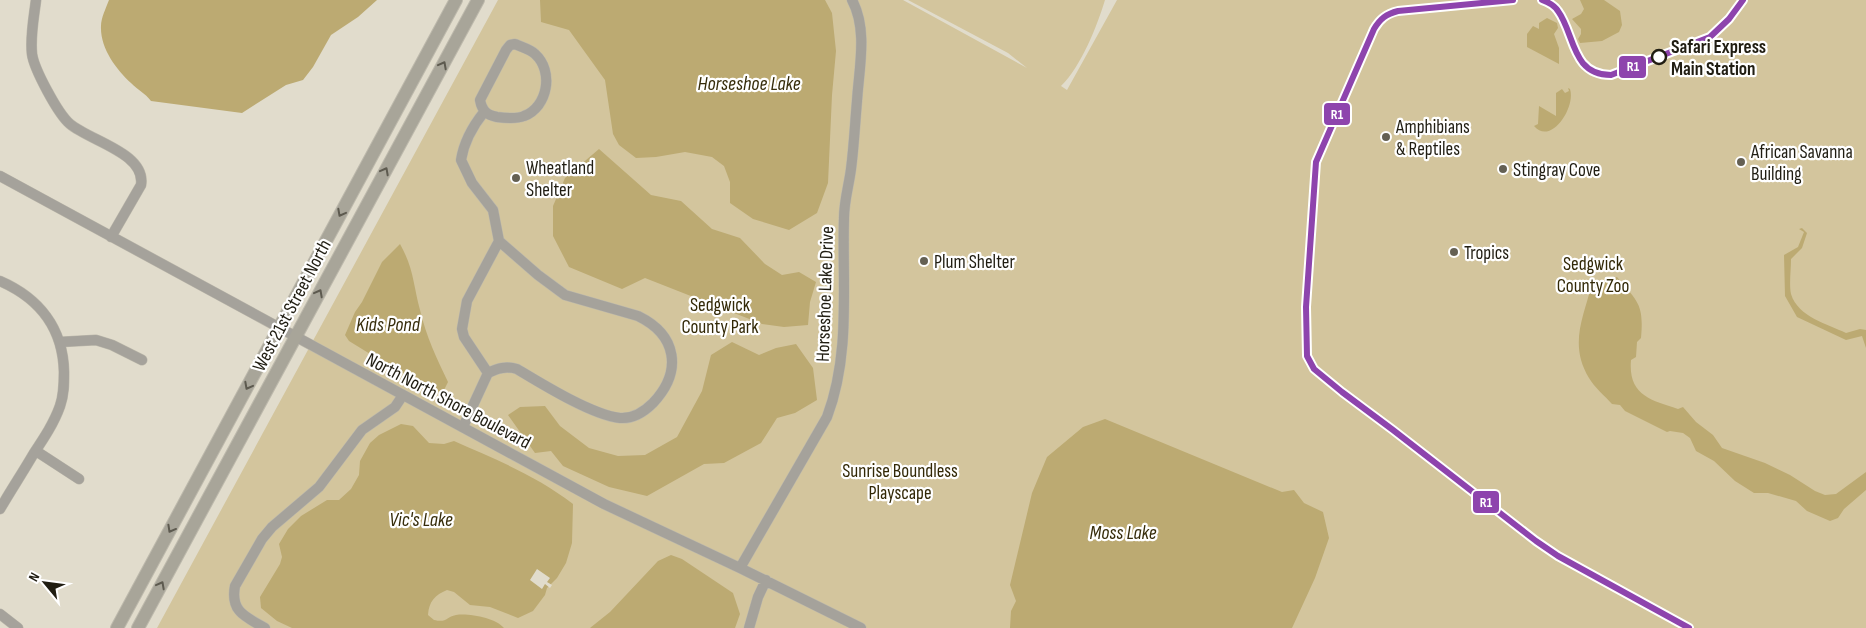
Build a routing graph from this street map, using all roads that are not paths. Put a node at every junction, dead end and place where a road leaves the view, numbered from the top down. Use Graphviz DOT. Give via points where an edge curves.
graph roads {
  1 [pos="36,0"];
  2 [pos="456,0"];
  3 [pos="478,0"];
  4 [pos="852,0"];
  5 [pos="484,112"];
  6 [pos="0,176"];
  7 [pos="111,236"];
  8 [pos="499,241"];
  9 [pos="0,280"];
  10 [pos="279,328"];
  11 [pos="296,336"];
  12 [pos="60,342"];
  13 [pos="142,360"];
  14 [pos="488,373"];
  15 [pos="403,395"];
  16 [pos="463,428"];
  17 [pos="36,451"];
  18 [pos="79,479"];
  19 [pos="0,509"];
  20 [pos="740,568"];
  21 [pos="766,580"];
  22 [pos="0,614"];
  23 [pos="18,628"];
  24 [pos="116,628"];
  25 [pos="138,628"];
  26 [pos="265,628"];
  27 [pos="749,628"];
  28 [pos="861,628"];
  1 -- 7 [label="street" via="32,54 37,70 63,116 71,125 130,158 142,177"];
  2 -- 10 [label="main road, West 21st Street North, one-way"];
  11 -- 3 [label="main road, West 21st Street North, one-way"];
  4 -- 20 [label="street, Horseshoe Lake Drive" via="858,11 862,38 844,216 844,325 835,398"];
  5 -- 5 [label="street" via="489,116 525,116 539,104 547,78 542,61 534,53 515,44 510,45 480,100"];
  5 -- 8 [label="street" via="467,138 461,160 472,183 493,210"];
  6 -- 7 [label="street, North North Shore Boulevard"];
  7 -- 10 [label="street, North North Shore Boulevard"];
  8 -- 14 [label="street" via="467,301 462,329"];
  8 -- 14 [label="street" via="565,294 638,316 658,328 673,363 671,376 653,403 634,416 621,418 576,402 517,369 498,368"];
  9 -- 12 [label="street" via="16,287 32,300 54,327"];
  10 -- 11 [label="street, North North Shore Boulevard"];
  10 -- 24 [label="main road, West 21st Street North, one-way"];
  11 -- 15 [label="street, North North Shore Boulevard"];
  25 -- 11 [label="main road, West 21st Street North, one-way"];
  12 -- 13 [label="street" via="96,340"];
  12 -- 17 [label="street" via="64,392 52,426"];
  14 -- 16 [label="street"];
  15 -- 16 [label="street, North North Shore Boulevard"];
  15 -- 26 [label="street" via="395,407 362,430 319,486 262,539 233,595 238,610"];
  16 -- 20 [label="street, North North Shore Boulevard" via="612,508"];
  17 -- 18 [label="street"];
  17 -- 19 [label="street"];
  20 -- 21 [label="street, North North Shore Boulevard"];
  21 -- 27 [label="street"];
  21 -- 28 [label="street, North North Shore Boulevard"];
  22 -- 23 [label="street"];
}
